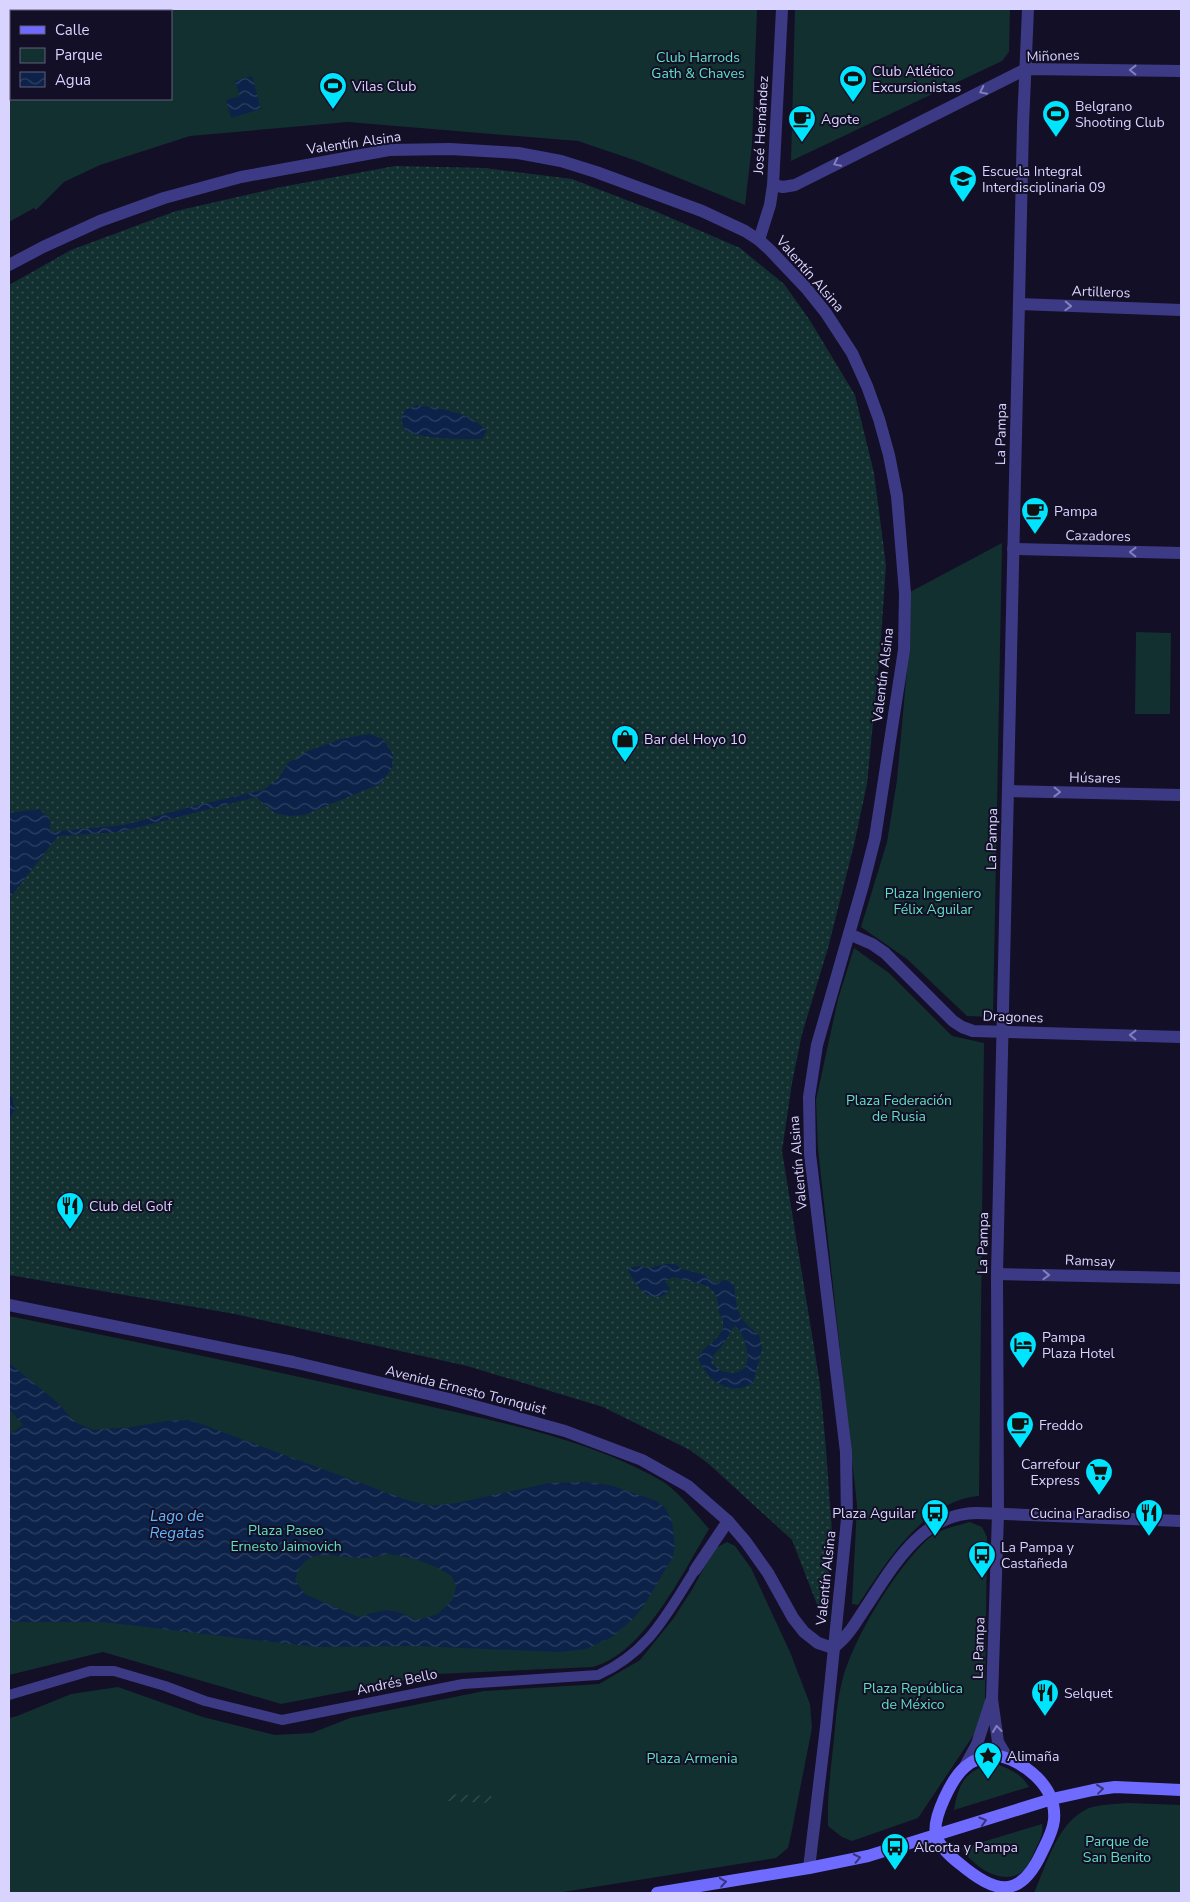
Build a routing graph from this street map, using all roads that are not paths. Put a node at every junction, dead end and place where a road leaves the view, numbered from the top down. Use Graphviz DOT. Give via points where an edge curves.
graph roads {
  1 [pos="782,9"];
  2 [pos="1028,9"];
  3 [pos="1026,69"];
  4 [pos="1181,71"];
  5 [pos="774,185"];
  6 [pos="759,240"];
  7 [pos="9,265"];
  8 [pos="1019,304"];
  9 [pos="1181,310"];
  10 [pos="1014,549"];
  11 [pos="1181,553"];
  12 [pos="1008,791"];
  13 [pos="1181,795"];
  14 [pos="849,934"];
  15 [pos="1003,1032"];
  16 [pos="1181,1037"];
  17 [pos="997,1274"];
  18 [pos="1181,1278"];
  19 [pos="9,1305"];
  20 [pos="998,1514"];
  21 [pos="728,1521"];
  22 [pos="1181,1521"];
  23 [pos="695,1570"];
  24 [pos="833,1648"];
  25 [pos="9,1695"];
  26 [pos="992,1699"];
  27 [pos="1007,1757"];
  28 [pos="964,1768"];
  29 [pos="1181,1790"];
  30 [pos="1052,1800"];
  31 [pos="936,1836"];
  32 [pos="809,1868"];
  33 [pos="657,1893"];
  1 -- 5 [label="street, José Hernández"];
  2 -- 3 [label="street, La Pampa"];
  4 -- 3 [label="street, Miñones, one-way"];
  3 -- 5 [label="street, Miñones, one-way" via="795,185"];
  3 -- 8 [label="street, La Pampa"];
  5 -- 6 [label="street, José Hernández"];
  6 -- 7 [label="street, Valentín Alsina" via="702,211 561,161 508,152 389,150 241,177 164,198 100,221"];
  6 -- 14 [label="street, Valentín Alsina" via="826,313 852,353 879,419 897,496 905,593 904,650 875,838"];
  8 -- 9 [label="street, Artilleros, one-way"];
  8 -- 10 [label="street, La Pampa"];
  11 -- 10 [label="street, Cazadores, one-way"];
  10 -- 12 [label="street, La Pampa"];
  12 -- 13 [label="street, Húsares, one-way"];
  12 -- 15 [label="street, La Pampa"];
  14 -- 15 [label="street, Dragones" via="885,953 962,1027 973,1031"];
  14 -- 24 [label="street, Valentín Alsina" via="817,1045 809,1097 810,1154 846,1452 844,1554"];
  16 -- 15 [label="street, Dragones, one-way"];
  15 -- 17 [label="street, La Pampa"];
  17 -- 18 [label="street, Ramsay, one-way"];
  17 -- 20 [label="street, La Pampa"];
  19 -- 21 [label="street, Avenida Ernesto Tornquist" via="293,1362 565,1431 666,1472 688,1486"];
  20 -- 22 [label="street"];
  20 -- 24 [label="street" via="963,1513 951,1516 928,1530 905,1551 850,1631"];
  20 -- 26 [label="street, La Pampa"];
  21 -- 23 [label="street, Andrés Bello"];
  21 -- 24 [label="street, Avenida Ernesto Tornquist" via="768,1572 804,1632 818,1643"];
  23 -- 25 [label="street, Andrés Bello" via="649,1638 618,1666 598,1675 464,1684 282,1720 205,1701 114,1671 90,1671"];
  24 -- 32 [label="street, Valentín Alsina"];
  27 -- 26 [label="street, La Pampa, one-way" via="998,1742"];
  26 -- 28 [label="street, La Pampa" via="977,1744"];
  27 -- 28 [label="main road" via="986,1756"];
  27 -- 30 [label="main road" via="1035,1775 1048,1789"];
  28 -- 31 [label="main road" via="938,1815"];
  30 -- 29 [label="main road, one-way" via="1115,1788"];
  31 -- 30 [label="main road, one-way"];
  30 -- 31 [label="main road" via="1054,1821 1050,1836 1033,1871 1017,1884 1006,1887 986,1884 946,1852"];
  32 -- 31 [label="main road, one-way" via="871,1855"];
  33 -- 32 [label="main road, one-way"];
}
